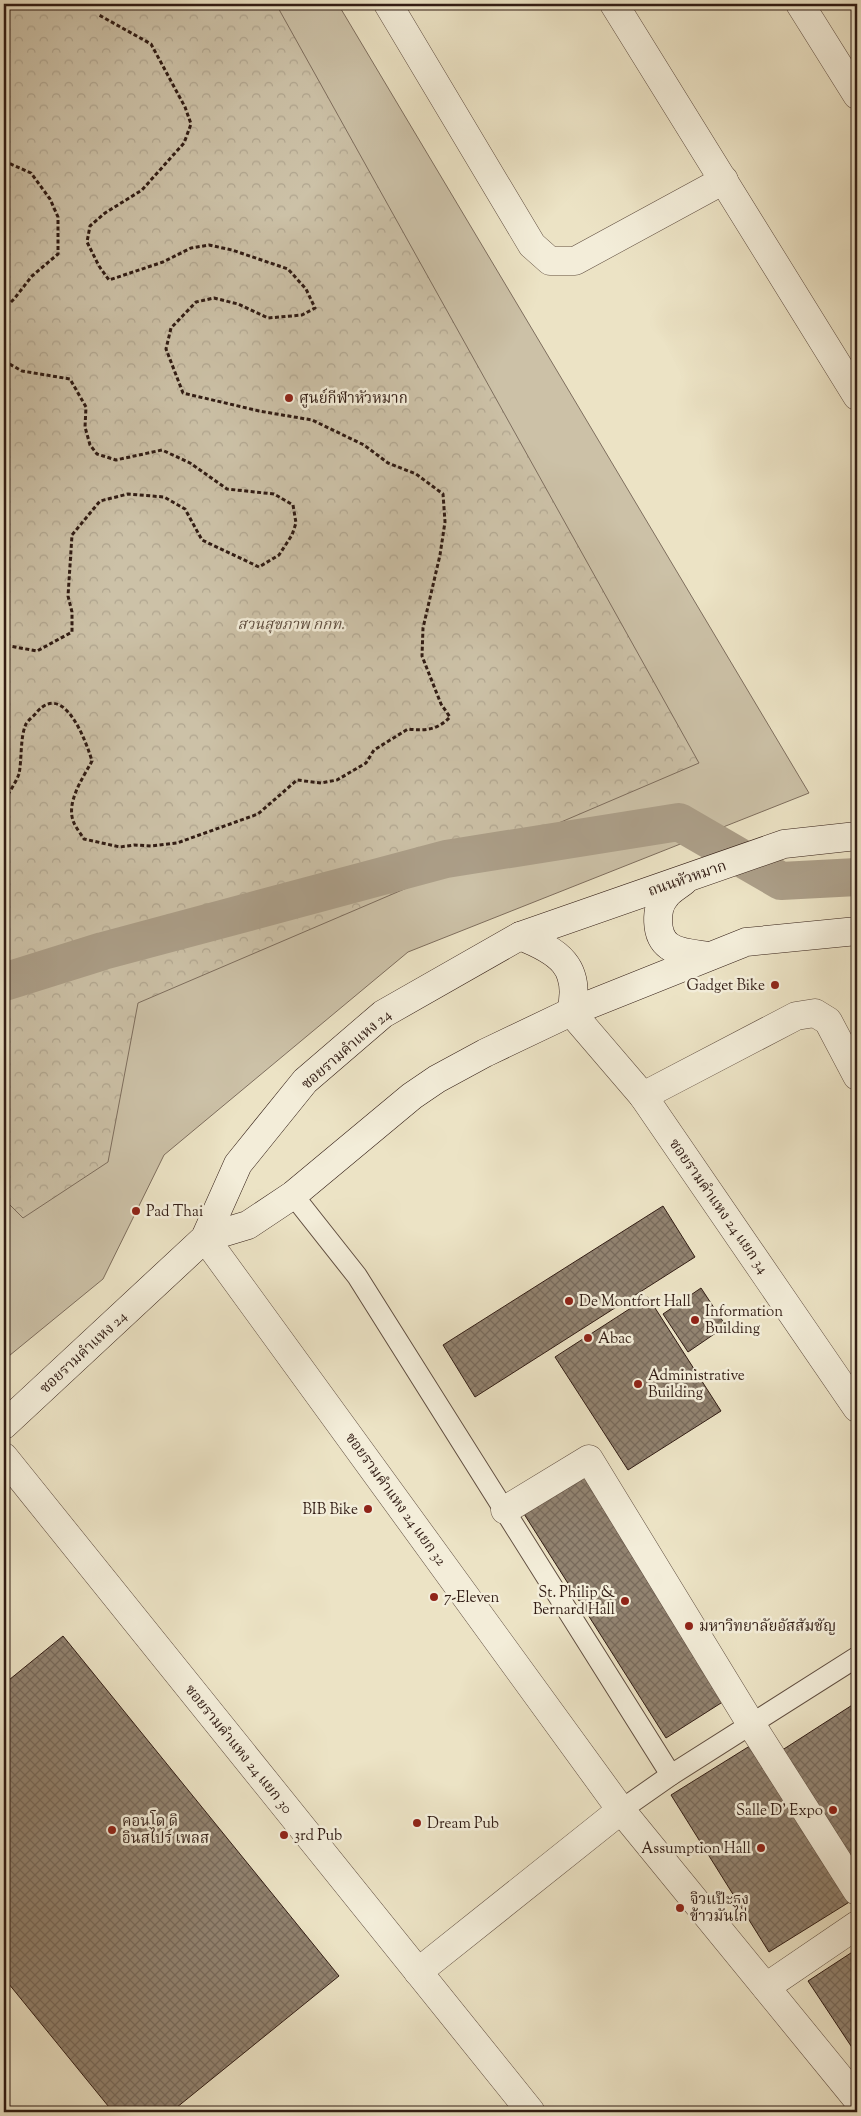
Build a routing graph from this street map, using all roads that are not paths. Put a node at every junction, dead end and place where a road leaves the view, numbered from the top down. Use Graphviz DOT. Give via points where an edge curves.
graph roads {
  1 [pos="388,4"];
  2 [pos="614,4"];
  3 [pos="800,4"];
  4 [pos="857,95"];
  5 [pos="724,180"];
  6 [pos="857,396"];
  7 [pos="857,836"];
  8 [pos="693,875"];
  9 [pos="857,931"];
  10 [pos="520,936"];
  11 [pos="710,956"];
  12 [pos="571,1012"];
  13 [pos="857,1076"];
  14 [pos="643,1096"];
  15 [pos="293,1195"];
  16 [pos="205,1238"];
  17 [pos="857,1408"];
  18 [pos="4,1425"];
  19 [pos="4,1457"];
  20 [pos="505,1510"];
  21 [pos="857,1657"];
  22 [pos="751,1724"];
  23 [pos="671,1774"];
  24 [pos="621,1810"];
  25 [pos="857,1891"];
  26 [pos="857,1925"];
  27 [pos="418,1972"];
  28 [pos="766,1987"];
  29 [pos="857,2099"];
  30 [pos="531,2112"];
  1 -- 5 [label="street" via="532,246 550,261 575,261"];
  2 -- 5 [label="street"];
  3 -- 4 [label="street"];
  5 -- 6 [label="street"];
  7 -- 8 [label="street, ถนนหัวหมาก" via="784,844"];
  8 -- 10 [label="street, ถนนหัวหมาก"];
  8 -- 11 [label="street" via="665,897 658,919 660,932 668,946"];
  9 -- 11 [label="street" via="746,942"];
  10 -- 12 [label="street" via="561,957 567,966 574,999"];
  10 -- 16 [label="street, ซอยรามคำแหง 24" via="383,1014 305,1081 238,1164"];
  11 -- 12 [label="street"];
  12 -- 14 [label="street, ซอยรามคำแหง 24 แยก 34"];
  12 -- 15 [label="street, ซอยรามคำแหง 24" via="437,1079"];
  13 -- 14 [label="street" via="828,1021 815,1013 796,1016"];
  14 -- 17 [label="street, ซอยรามคำแหง 24 แยก 34"];
  15 -- 16 [label="street, ซอยรามคำแหง 24" via="248,1225"];
  15 -- 20 [label="lane" via="357,1276"];
  16 -- 18 [label="street, ซอยรามคำแหง 24"];
  16 -- 24 [label="street, ซอยรามคำแหง 24 แยก 32"];
  19 -- 27 [label="street, ซอยรามคำแหง 24 แยก 30"];
  20 -- 22 [label="street" via="589,1459"];
  20 -- 23 [label="lane"];
  21 -- 22 [label="lane"];
  22 -- 23 [label="lane"];
  22 -- 25 [label="street"];
  23 -- 24 [label="lane"];
  24 -- 27 [label="street"];
  24 -- 28 [label="street, ซอยรามคำแหง 24 แยก 32"];
  26 -- 28 [label="street"];
  27 -- 30 [label="street, ซอยรามคำแหง 24 แยก 30"];
  28 -- 29 [label="street, ซอยรามคำแหง 24 แยก 32"];
}
